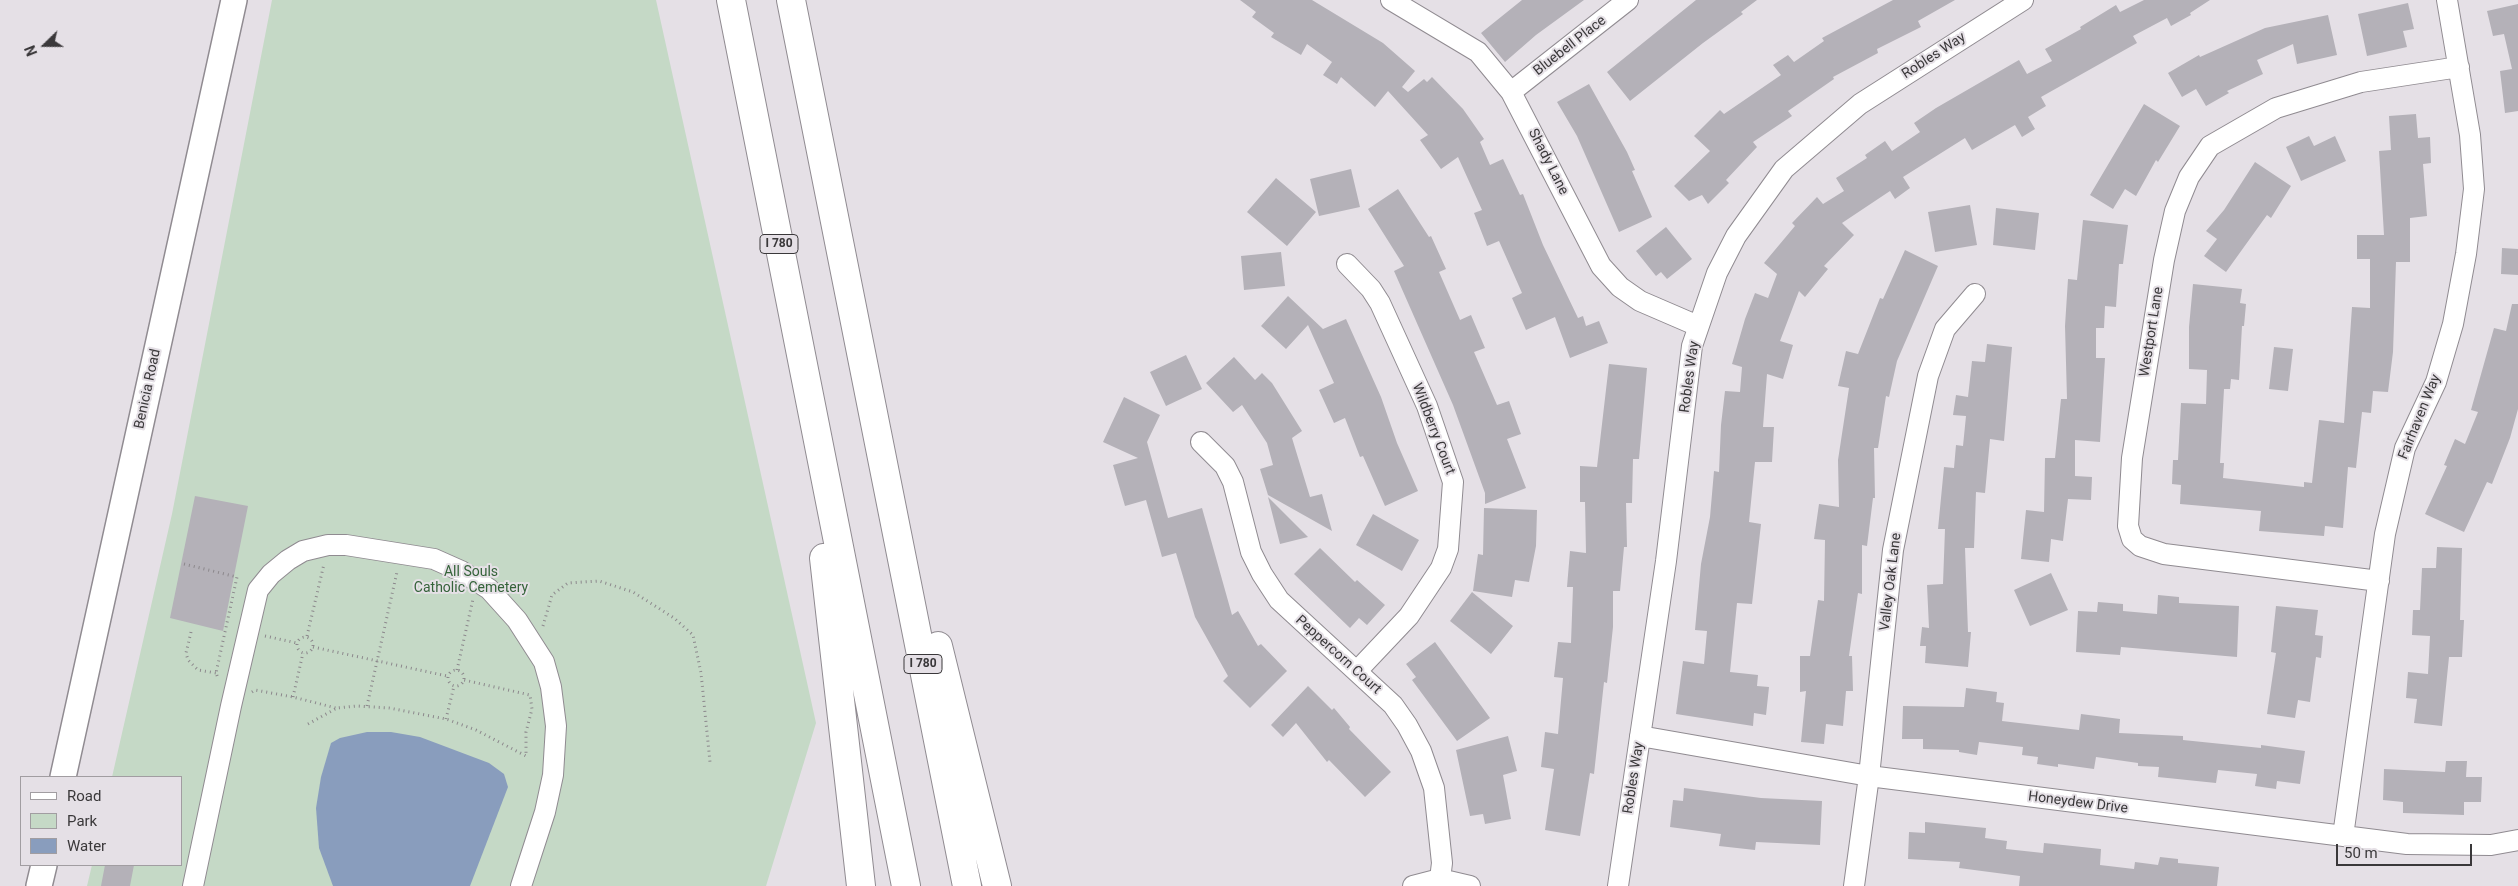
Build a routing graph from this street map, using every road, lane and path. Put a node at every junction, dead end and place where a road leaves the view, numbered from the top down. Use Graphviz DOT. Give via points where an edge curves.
graph roads {
  1 [pos="234,0"];
  2 [pos="731,0"];
  3 [pos="791,0"];
  4 [pos="1391,0"];
  5 [pos="1628,0"];
  6 [pos="2447,0"];
  7 [pos="2018,3"];
  8 [pos="2459,68"];
  9 [pos="1511,92"];
  10 [pos="1347,264"];
  11 [pos="1974,294"];
  12 [pos="1698,326"];
  13 [pos="1201,442"];
  14 [pos="879,443"];
  15 [pos="828,488"];
  16 [pos="328,545"];
  17 [pos="399,553"];
  18 [pos="184,564"];
  19 [pos="2379,581"];
  20 [pos="478,582"];
  21 [pos="191,632"];
  22 [pos="248,633"];
  23 [pos="307,636"];
  24 [pos="542,636"];
  25 [pos="297,643"];
  26 [pos="313,647"];
  27 [pos="303,653"];
  28 [pos="377,661"];
  29 [pos="458,670"];
  30 [pos="1357,671"];
  31 [pos="216,673"];
  32 [pos="447,676"];
  33 [pos="464,680"];
  34 [pos="454,686"];
  35 [pos="255,690"];
  36 [pos="293,697"];
  37 [pos="231,706"];
  38 [pos="368,706"];
  39 [pos="337,708"];
  40 [pos="446,719"];
  41 [pos="308,724"];
  42 [pos="1640,736"];
  43 [pos="710,762"];
  44 [pos="63,776"];
  45 [pos="1869,776"];
  46 [pos="2343,836"];
  47 [pos="2518,840"];
  48 [pos="44,866"];
  49 [pos="1440,879"];
  50 [pos="39,886"];
  51 [pos="193,886"];
  52 [pos="521,886"];
  53 [pos="861,886"];
  54 [pos="906,886"];
  55 [pos="967,886"];
  56 [pos="997,886"];
  57 [pos="1413,886"];
  58 [pos="1470,886"];
  59 [pos="1618,886"];
  60 [pos="1854,886"];
  1 -- 44 [label="main road, Benicia Road"];
  2 -- 15 [label="highway, I 780"];
  3 -- 14 [label="highway, I 780"];
  4 -- 9 [label="street, Shady Lane" via="1478,52"];
  5 -- 9 [label="street, Bluebell Place"];
  6 -- 8 [label="street, Fairhaven Way"];
  7 -- 12 [label="street, Robles Way" via="1860,104 1784,169 1736,236 1716,274"];
  8 -- 19 [label="street, Fairhaven Way" via="2470,135 2474,189 2466,254 2453,324 2436,382 2405,448 2385,534"];
  8 -- 19 [label="street, Westport Lane" via="2361,82 2276,108 2210,146 2189,177 2175,211 2132,458 2128,526 2132,539 2140,546 2164,554"];
  9 -- 12 [label="street, Shady Lane" via="1601,266 1620,287 1640,301"];
  10 -- 30 [label="street, Wildberry Court" via="1380,303 1427,406 1453,482 1448,549 1441,568 1409,616"];
  11 -- 45 [label="street, Valley Oak Lane" via="1945,328 1928,376 1893,550"];
  12 -- 42 [label="street, Robles Way" via="1692,346 1666,561"];
  13 -- 30 [label="street, Peppercorn Court" via="1225,466 1233,482 1251,552 1279,600"];
  14 -- 55 [label="highway, I 780"];
  14 -- 56 [label="highway" via="917,555"];
  15 -- 53 [label="highway" via="821,534"];
  15 -- 54 [label="highway, I 780"];
  16 -- 17 [label="street"];
  16 -- 22 [label="street" via="303,551 271,574 258,590"];
  16 -- 23 [label="path"];
  17 -- 20 [label="street" via="434,560"];
  17 -- 28 [label="path"];
  18 -- 31 [label="path" via="238,577"];
  19 -- 46 [label="street, Fairhaven Way"];
  20 -- 29 [label="path"];
  20 -- 52 [label="street" via="489,589 531,639 544,662 554,706 554,775"];
  21 -- 31 [label="path" via="186,653 188,660 198,670"];
  22 -- 25 [label="path"];
  22 -- 37 [label="street"];
  23 -- 25 [label="path" via="299,638"];
  23 -- 26 [label="path" via="312,639"];
  24 -- 43 [label="path" via="552,595 568,583 599,581 633,592 674,618 693,635 701,673"];
  25 -- 27 [label="path"];
  26 -- 27 [label="path"];
  26 -- 28 [label="path"];
  27 -- 36 [label="path"];
  28 -- 32 [label="path"];
  28 -- 38 [label="path"];
  29 -- 32 [label="path" via="452,670"];
  29 -- 33 [label="path"];
  30 -- 49 [label="street, Peppercorn Court" via="1393,705 1421,751 1434,788 1442,862"];
  31 -- 37 [label="path"];
  32 -- 34 [label="path" via="448,682"];
  33 -- 34 [label="path"];
  33 -- 40 [label="path" via="530,694 532,709 526,732 526,756 476,730"];
  34 -- 40 [label="path"];
  35 -- 36 [label="path"];
  36 -- 39 [label="path"];
  37 -- 51 [label="street"];
  38 -- 39 [label="path"];
  38 -- 40 [label="path"];
  39 -- 41 [label="path"];
  42 -- 45 [label="street, Honeydew Drive"];
  42 -- 59 [label="street, Robles Way"];
  45 -- 46 [label="street, Honeydew Drive"];
  45 -- 60 [label="street, Valley Oak Lane"];
  46 -- 47 [label="street, Honeydew Drive" via="2407,844 2491,845"];
  48 -- 50 [label="main road"];
  49 -- 57 [label="street"];
  49 -- 58 [label="street"];
}
